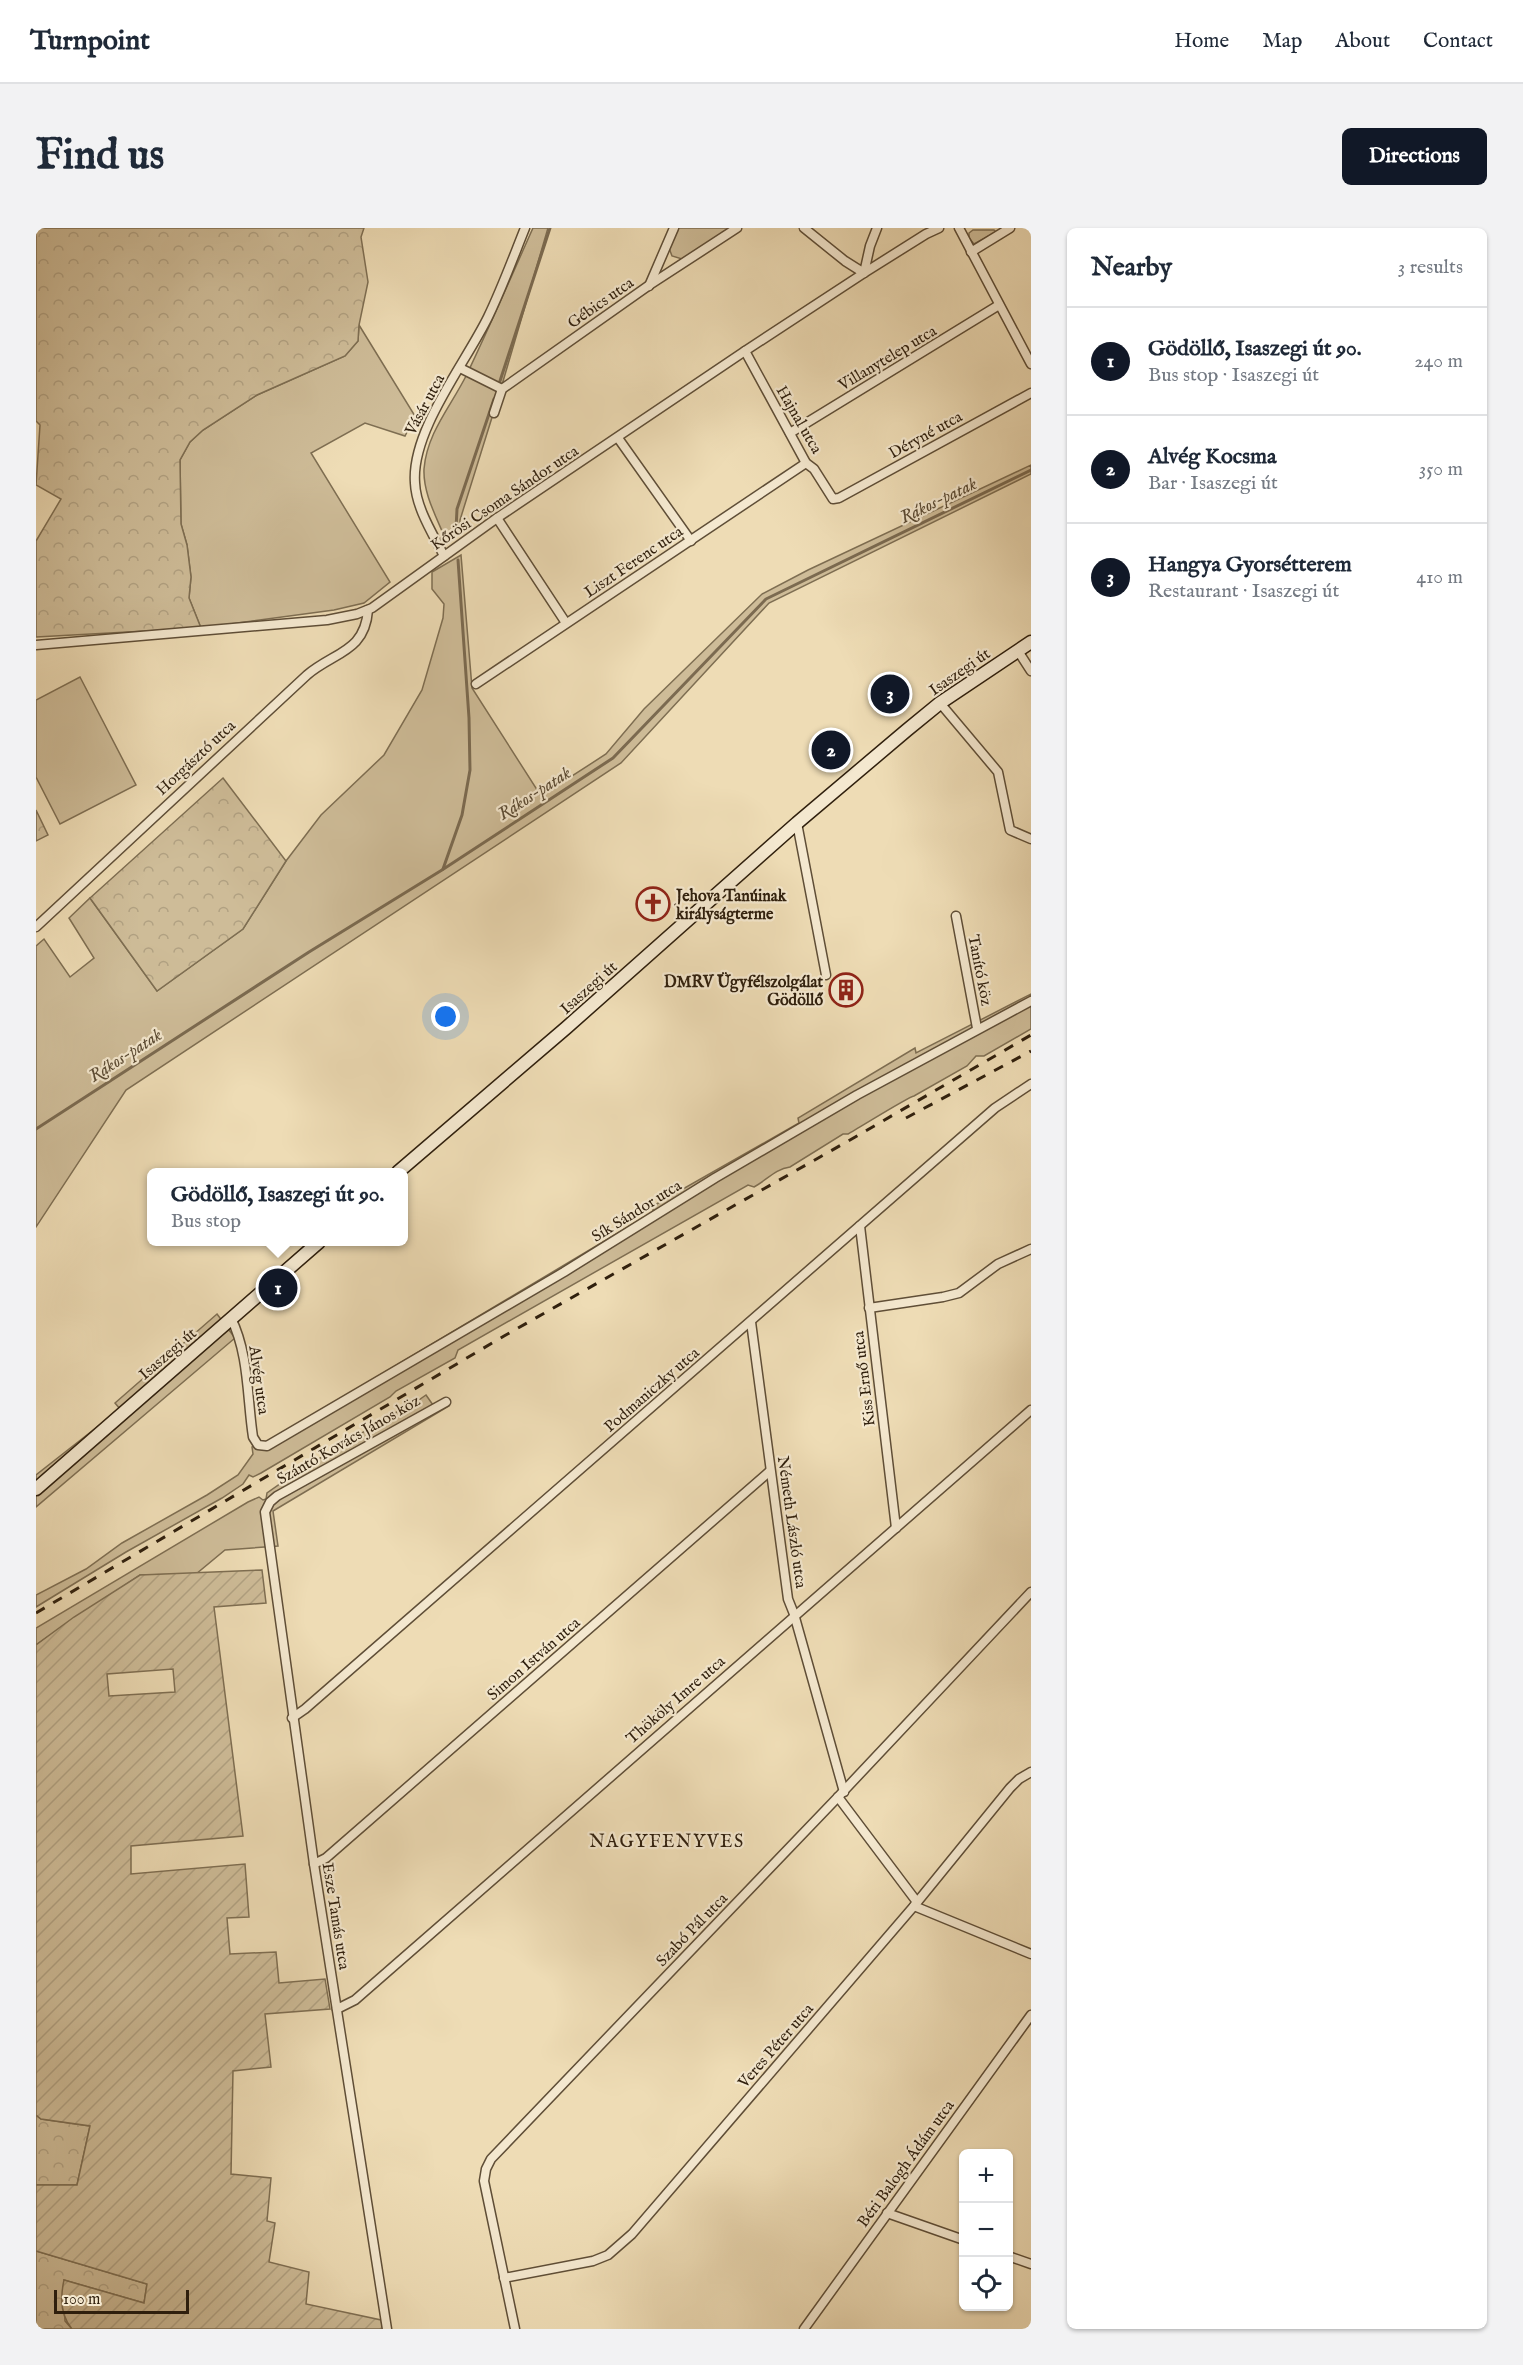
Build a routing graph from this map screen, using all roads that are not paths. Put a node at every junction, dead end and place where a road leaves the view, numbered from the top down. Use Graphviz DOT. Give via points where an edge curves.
graph roads {
  1 [pos="525,228"];
  2 [pos="674,228"];
  3 [pos="737,228"];
  4 [pos="804,228"];
  5 [pos="878,228"];
  6 [pos="939,228"];
  7 [pos="959,228"];
  8 [pos="1010,228"];
  9 [pos="971,252"];
  10 [pos="864,273"];
  11 [pos="648,286"];
  12 [pos="999,305"];
  13 [pos="745,351"];
  14 [pos="1031,364"];
  15 [pos="460,368"];
  16 [pos="502,389"];
  17 [pos="1031,393"];
  18 [pos="494,413"];
  19 [pos="790,433"];
  20 [pos="618,438"];
  21 [pos="806,463"];
  22 [pos="833,499"];
  23 [pos="497,518"];
  24 [pos="691,541"];
  25 [pos="444,556"];
  26 [pos="368,610"];
  27 [pos="566,623"];
  28 [pos="1031,642"];
  29 [pos="36,645"];
  30 [pos="1018,651"];
  31 [pos="1031,671"];
  32 [pos="476,684"];
  33 [pos="940,703"];
  34 [pos="797,823"];
  35 [pos="1031,839"];
  36 [pos="956,916"];
  37 [pos="36,927"];
  38 [pos="825,975"];
  39 [pos="1031,1001"];
  40 [pos="977,1028"];
  41 [pos="1031,1084"];
  42 [pos="404,1168"];
  43 [pos="860,1227"];
  44 [pos="314,1246"];
  45 [pos="1031,1249"];
  46 [pos="869,1308"];
  47 [pos="231,1318"];
  48 [pos="751,1322"];
  49 [pos="446,1402"];
  50 [pos="1031,1410"];
  51 [pos="259,1446"];
  52 [pos="770,1471"];
  53 [pos="36,1489"];
  54 [pos="267,1507"];
  55 [pos="896,1528"];
  56 [pos="1031,1592"];
  57 [pos="794,1614"];
  58 [pos="292,1718"];
  59 [pos="1031,1772"];
  60 [pos="841,1794"];
  61 [pos="314,1864"];
  62 [pos="915,1904"];
  63 [pos="1031,1954"];
  64 [pos="337,2009"];
  65 [pos="1031,2015"];
  66 [pos="887,2213"];
  67 [pos="959,2239"];
  68 [pos="1011,2257"];
  69 [pos="1031,2264"];
  70 [pos="504,2278"];
  71 [pos="387,2329"];
  72 [pos="515,2329"];
  73 [pos="804,2329"];
  1 -- 15 [label="street, Vásár utca" via="488,317"];
  2 -- 11 [label="street"];
  3 -- 11 [label="street, Gébics utca"];
  4 -- 10 [label="street"];
  5 -- 10 [label="street"];
  6 -- 10 [label="street, Kőrösi Csoma Sándor utca"];
  7 -- 9 [label="street"];
  8 -- 9 [label="street"];
  9 -- 12 [label="street"];
  10 -- 13 [label="street, Kőrösi Csoma Sándor utca"];
  11 -- 16 [label="street, Gébics utca"];
  12 -- 14 [label="street"];
  12 -- 19 [label="street, Villanytelep utca"];
  13 -- 19 [label="street, Hajnal utca"];
  13 -- 20 [label="street, Kőrösi Csoma Sándor utca"];
  15 -- 16 [label="street"];
  15 -- 25 [label="street, Vásár utca" via="426,429 415,464 418,500"];
  16 -- 18 [label="street"];
  17 -- 22 [label="street, Déryné utca"];
  19 -- 21 [label="street, Hajnal utca"];
  20 -- 23 [label="street, Kőrösi Csoma Sándor utca"];
  20 -- 24 [label="street"];
  21 -- 22 [label="street, Hajnal utca"];
  21 -- 24 [label="street, Liszt Ferenc utca"];
  23 -- 25 [label="street, Kőrösi Csoma Sándor utca"];
  23 -- 27 [label="street"];
  24 -- 27 [label="street, Liszt Ferenc utca"];
  25 -- 26 [label="street, Kőrösi Csoma Sándor utca"];
  26 -- 29 [label="street, Kőrösi Csoma Sándor utca" via="327,620"];
  26 -- 37 [label="street, Horgásztó utca" via="357,642 307,675"];
  27 -- 32 [label="street, Liszt Ferenc utca"];
  28 -- 30 [label="main road, Isaszegi út"];
  30 -- 31 [label="street"];
  30 -- 33 [label="main road, Isaszegi út"];
  33 -- 34 [label="main road, Isaszegi út"];
  33 -- 35 [label="street" via="998,772 1010,830"];
  34 -- 38 [label="street"];
  34 -- 42 [label="main road, Isaszegi út"];
  36 -- 40 [label="street, Tanító köz"];
  39 -- 40 [label="street, Sík Sándor utca"];
  40 -- 51 [label="street, Sík Sándor utca" via="736,1166 298,1430 270,1446"];
  41 -- 43 [label="street, Podmaniczky utca" via="995,1108"];
  43 -- 46 [label="street, Kiss Ernő utca"];
  43 -- 48 [label="street, Podmaniczky utca"];
  44 -- 47 [label="main road, Isaszegi út"];
  45 -- 46 [label="street" via="998,1264 952,1296"];
  46 -- 55 [label="street, Kiss Ernő utca"];
  47 -- 51 [label="street, Alvég utca" via="242,1350 253,1437"];
  47 -- 53 [label="main road, Isaszegi út"];
  48 -- 52 [label="street, Németh László utca"];
  48 -- 58 [label="street, Podmaniczky utca"];
  49 -- 54 [label="street, Szántó Kovács János köz" via="277,1497"];
  50 -- 55 [label="street, Thököly Imre utca"];
  52 -- 57 [label="street, Németh László utca" via="788,1599"];
  52 -- 61 [label="street, Simon István utca" via="335,1851"];
  54 -- 58 [label="street, Esze Tamás utca"];
  55 -- 57 [label="street, Thököly Imre utca"];
  56 -- 60 [label="street, Szabó Pál utca"];
  57 -- 60 [label="street, Németh László utca"];
  57 -- 64 [label="street, Thököly Imre utca" via="355,2000"];
  58 -- 61 [label="street, Esze Tamás utca"];
  59 -- 62 [label="street, Veres Péter utca" via="1010,1788"];
  60 -- 62 [label="street, Németh László utca"];
  60 -- 70 [label="street, Szabó Pál utca" via="491,2159 484,2181"];
  61 -- 64 [label="street, Esze Tamás utca"];
  62 -- 63 [label="street"];
  62 -- 70 [label="street, Veres Péter utca" via="621,2245 608,2255 580,2265"];
  64 -- 71 [label="street, Esze Tamás utca"];
  65 -- 66 [label="street, Béri Balogh Ádám utca"];
  66 -- 67 [label="street"];
  66 -- 73 [label="street, Béri Balogh Ádám utca"];
  68 -- 69 [label="street"];
  70 -- 72 [label="street, Szabó Pál utca"];
}
